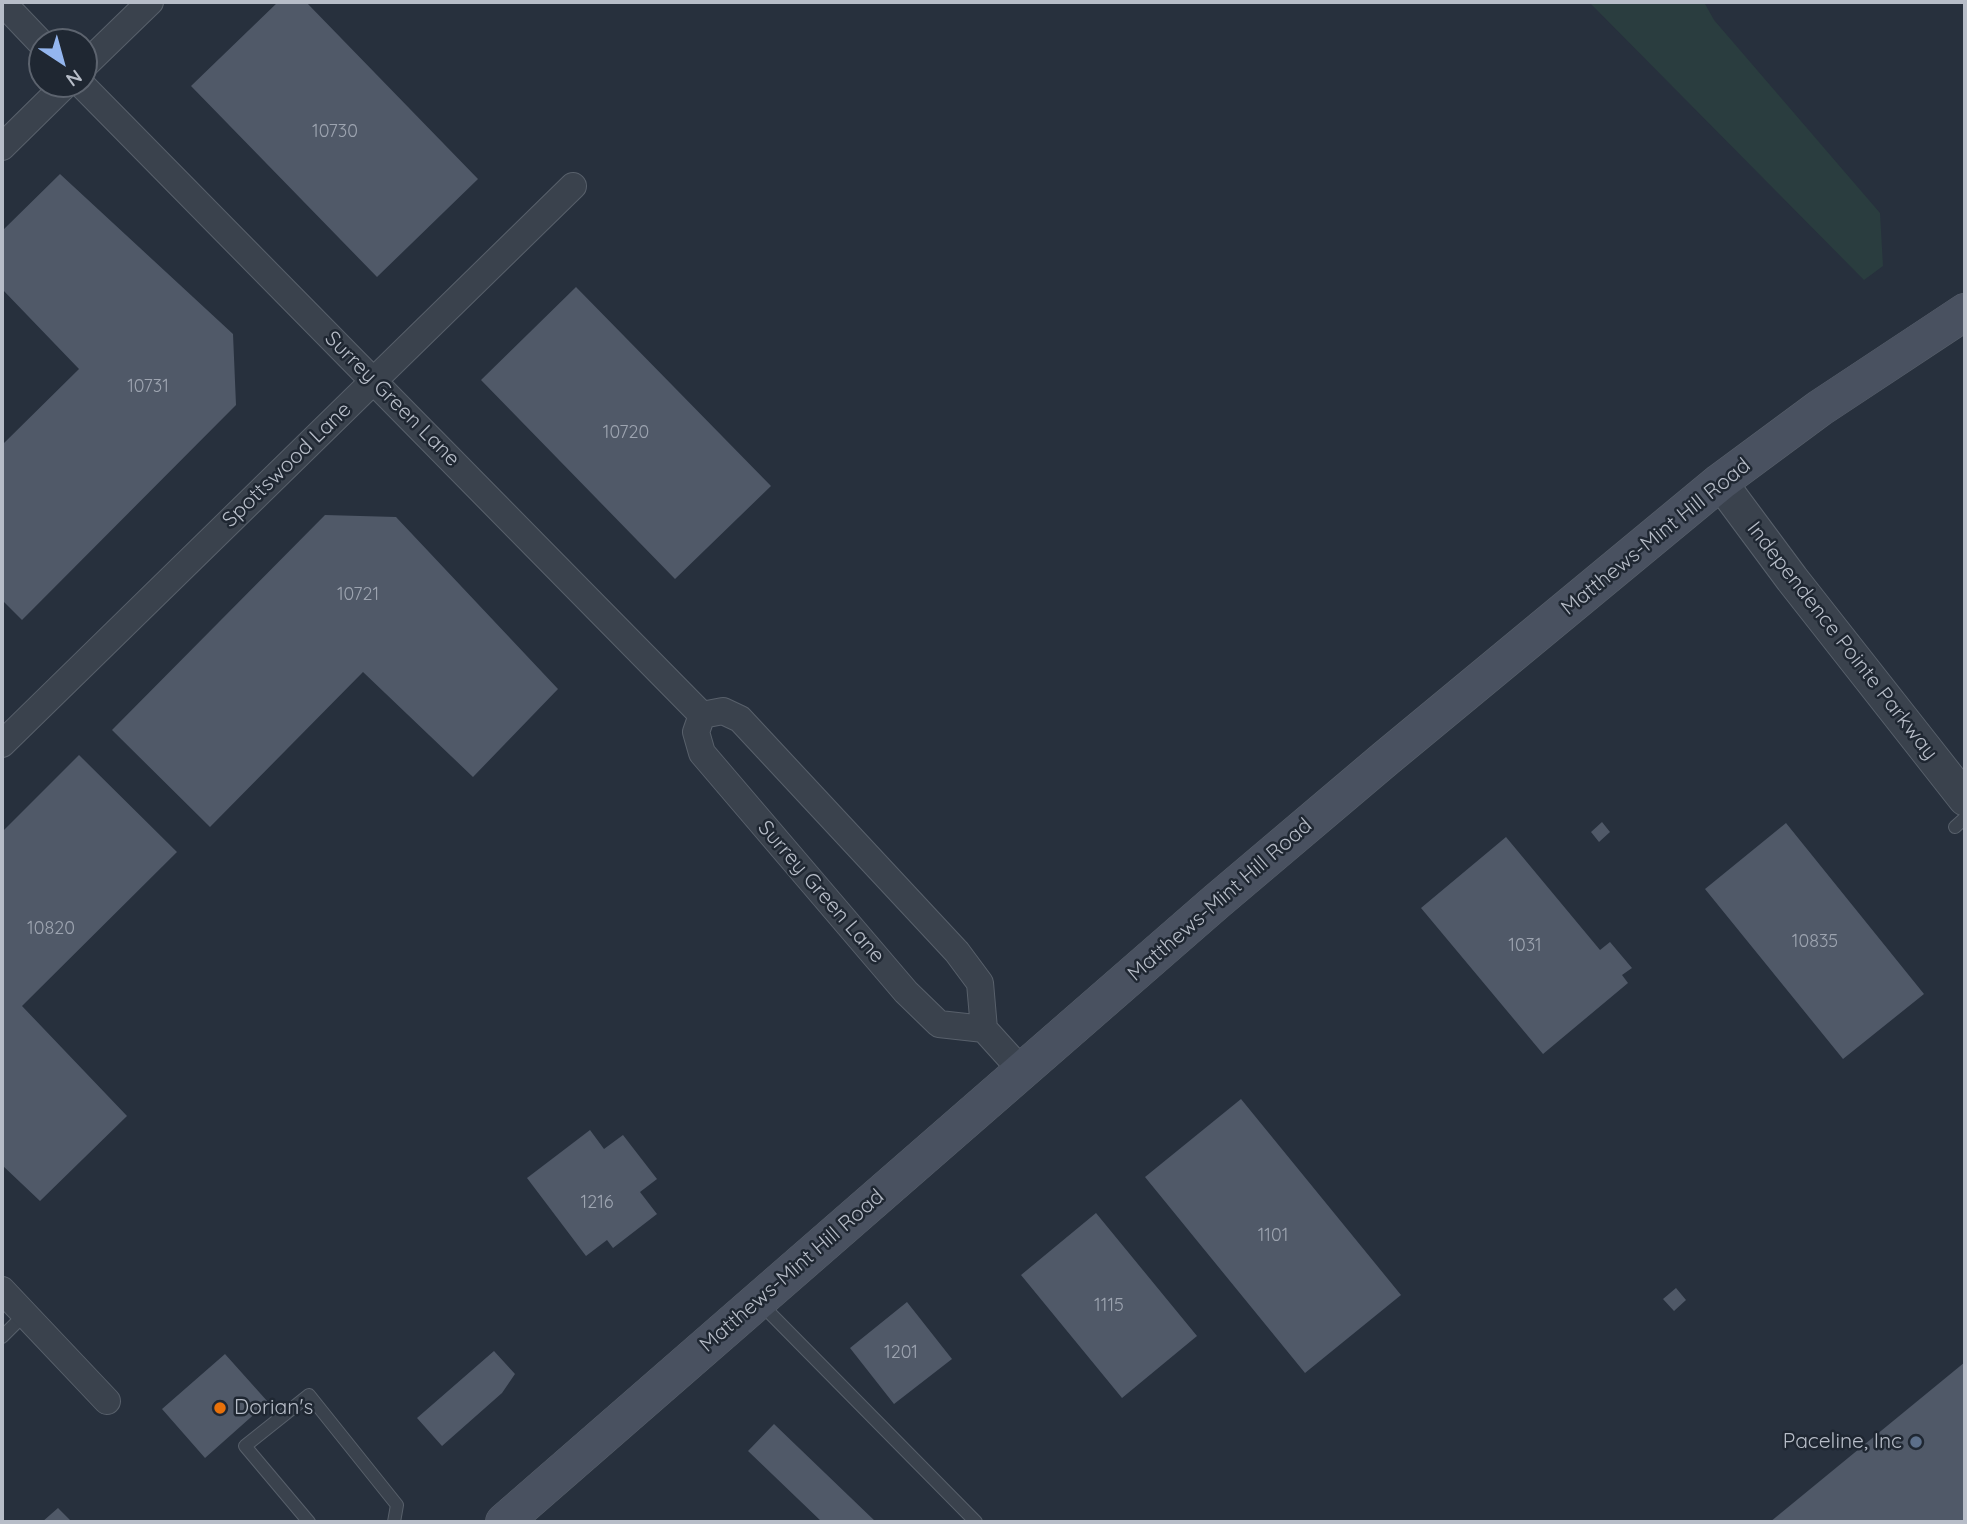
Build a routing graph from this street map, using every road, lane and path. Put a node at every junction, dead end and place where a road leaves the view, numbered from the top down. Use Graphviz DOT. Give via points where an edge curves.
graph roads {
  1 [pos="2,2"];
  2 [pos="150,2"];
  3 [pos="28,29"];
  4 [pos="98,52"];
  5 [pos="52,98"];
  6 [pos="95,98"];
  7 [pos="2,147"];
  8 [pos="573,187"];
  9 [pos="1965,312"];
  10 [pos="373,381"];
  11 [pos="1720,482"];
  12 [pos="702,715"];
  13 [pos="2,744"];
  14 [pos="1962,815"];
  15 [pos="984,1029"];
  16 [pos="1022,1071"];
  17 [pos="2,1290"];
  18 [pos="758,1301"];
  19 [pos="25,1314"];
  20 [pos="2,1337"];
  21 [pos="107,1401"];
  22 [pos="309,1522"];
  23 [pos="394,1522"];
  24 [pos="504,1522"];
  25 [pos="976,1522"];
  1 -- 3 [label="street"];
  2 -- 4 [label="street"];
  5 -- 7 [label="street"];
  6 -- 10 [label="street, Surrey Green Lane"];
  8 -- 10 [label="street, Spottswood Lane"];
  9 -- 11 [label="main road, Matthews-Mint Hill Road"];
  10 -- 12 [label="street, Surrey Green Lane"];
  10 -- 13 [label="street, Spottswood Lane"];
  11 -- 14 [label="street, Independence Pointe Parkway"];
  11 -- 16 [label="main road, Matthews-Mint Hill Road" via="1385,759"];
  12 -- 15 [label="street" via="723,711 740,719 957,952 980,983"];
  12 -- 15 [label="street, Surrey Green Lane" via="696,732 702,753 906,992 939,1024"];
  15 -- 16 [label="street"];
  16 -- 18 [label="main road, Matthews-Mint Hill Road"];
  17 -- 19 [label="street"];
  18 -- 24 [label="main road, Matthews-Mint Hill Road"];
  18 -- 25 [label="lane"];
  19 -- 20 [label="lane"];
  19 -- 21 [label="street"];
  22 -- 23 [label="lane" via="245,1446 309,1395 397,1505"];
}
